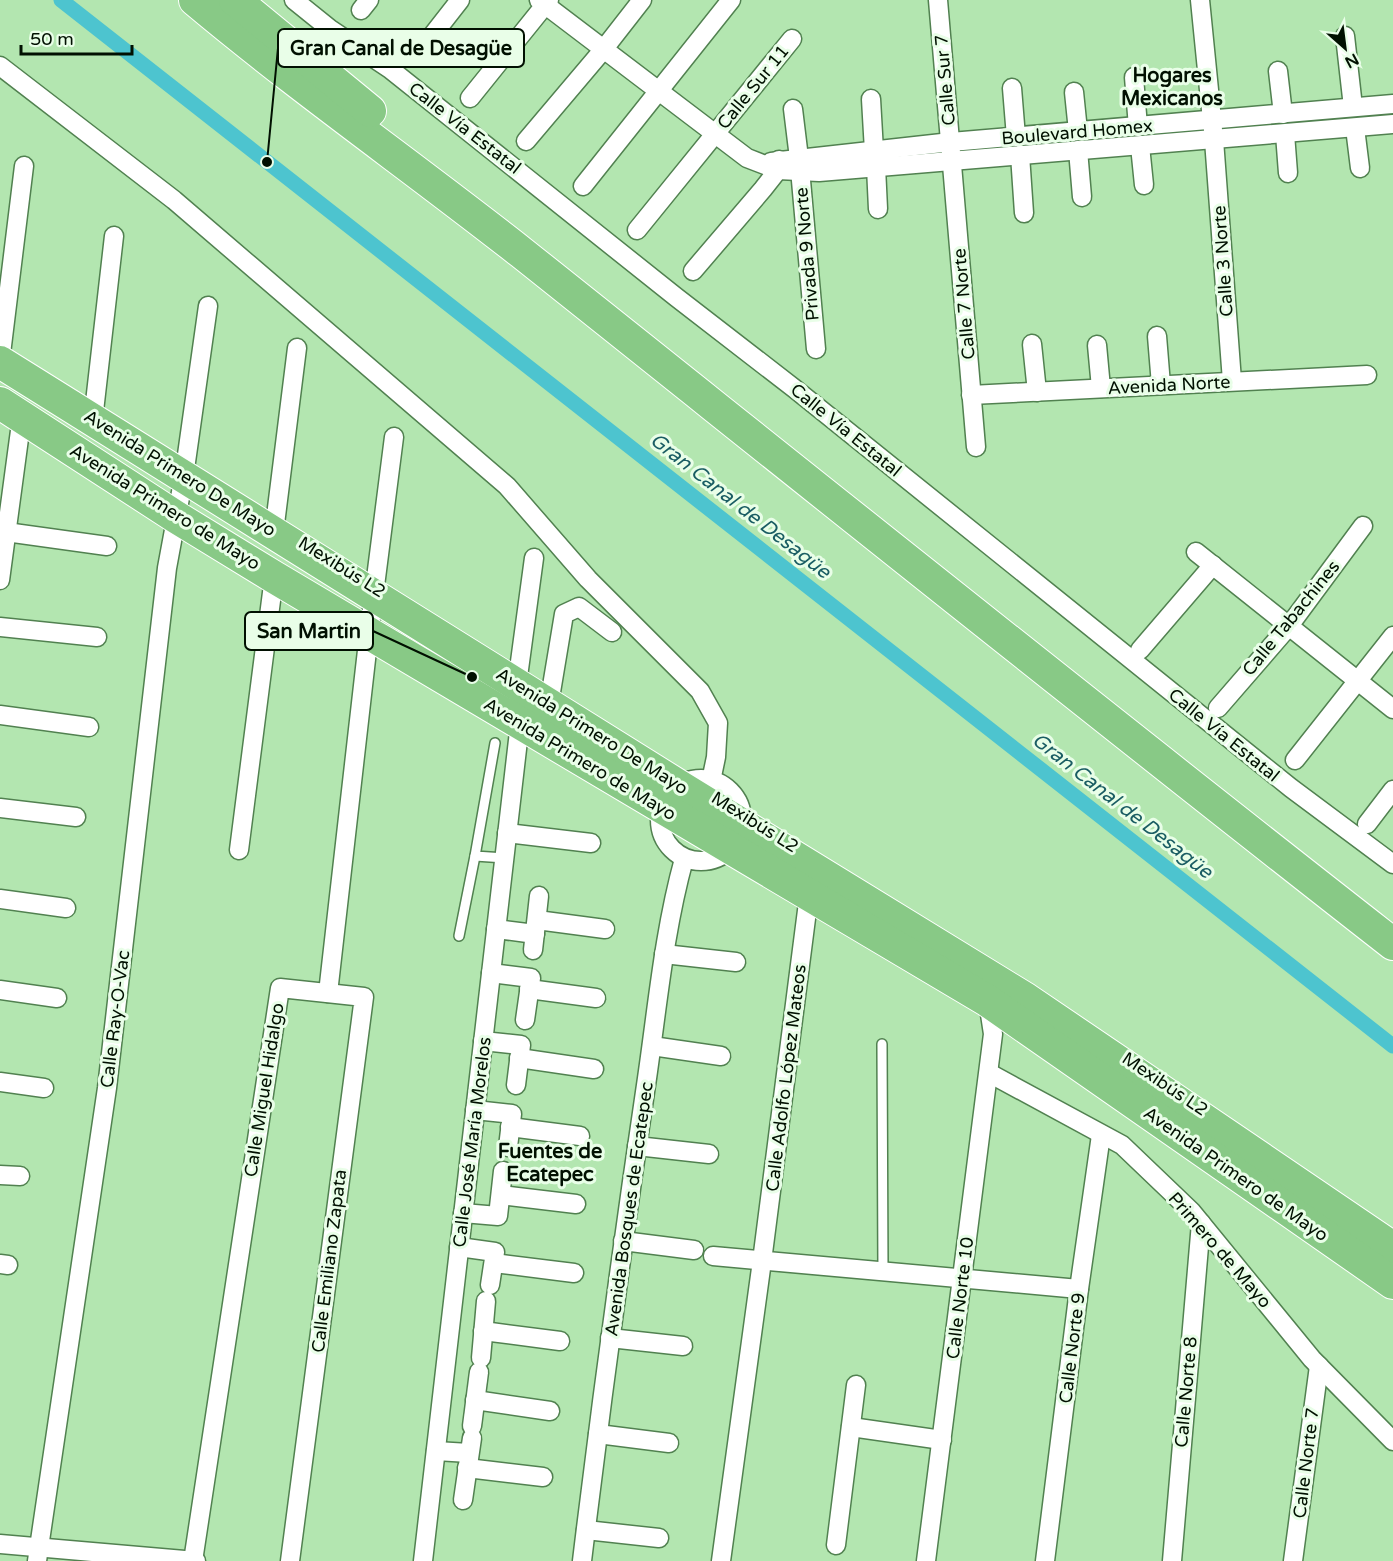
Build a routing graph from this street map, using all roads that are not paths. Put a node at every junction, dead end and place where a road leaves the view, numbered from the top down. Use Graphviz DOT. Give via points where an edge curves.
graph roads {
  1 [pos="195,0"];
  2 [pos="235,0"];
  3 [pos="294,0"];
  4 [pos="460,0"];
  5 [pos="642,0"];
  6 [pos="731,0"];
  7 [pos="938,0"];
  8 [pos="1200,0"];
  9 [pos="544,2"];
  10 [pos="1345,36"];
  11 [pos="792,39"];
  12 [pos="603,50"];
  13 [pos="417,55"];
  14 [pos="0,66"];
  15 [pos="1278,71"];
  16 [pos="1134,77"];
  17 [pos="1012,88"];
  18 [pos="660,92"];
  19 [pos="1074,92"];
  20 [pos="470,98"];
  21 [pos="871,99"];
  22 [pos="1393,104"];
  23 [pos="1353,107"];
  24 [pos="793,109"];
  25 [pos="1283,114"];
  26 [pos="1212,120"];
  27 [pos="1393,124"];
  28 [pos="1138,126"];
  29 [pos="1355,128"];
  30 [pos="1078,132"];
  31 [pos="1285,134"];
  32 [pos="715,135"];
  33 [pos="1016,137"];
  34 [pos="1214,140"];
  35 [pos="526,141"];
  36 [pos="1140,146"];
  37 [pos="1078,150"];
  38 [pos="951,151"];
  39 [pos="1020,155"];
  40 [pos="875,159"];
  41 [pos="773,165"];
  42 [pos="800,165"];
  43 [pos="24,166"];
  44 [pos="1360,168"];
  45 [pos="1288,173"];
  46 [pos="1144,185"];
  47 [pos="583,186"];
  48 [pos="1082,197"];
  49 [pos="878,209"];
  50 [pos="1024,213"];
  51 [pos="637,230"];
  52 [pos="114,236"];
  53 [pos="693,271"];
  54 [pos="208,306"];
  55 [pos="1157,336"];
  56 [pos="1032,344"];
  57 [pos="1097,345"];
  58 [pos="297,348"];
  59 [pos="816,350"];
  60 [pos="0,362"];
  61 [pos="0,372"];
  62 [pos="1367,375"];
  63 [pos="1232,381"];
  64 [pos="1161,385"];
  65 [pos="1101,388"];
  66 [pos="0,392"];
  67 [pos="1037,392"];
  68 [pos="971,395"];
  69 [pos="20,412"];
  70 [pos="93,420"];
  71 [pos="394,437"];
  72 [pos="976,447"];
  73 [pos="6,493"];
  74 [pos="180,498"];
  75 [pos="1363,526"];
  76 [pos="6,532"];
  77 [pos="274,532"];
  78 [pos="107,546"];
  79 [pos="1196,552"];
  80 [pos="534,558"];
  81 [pos="1213,565"];
  82 [pos="274,577"];
  83 [pos="0,580"];
  84 [pos="310,586"];
  85 [pos="371,615"];
  86 [pos="1289,626"];
  87 [pos="0,627"];
  88 [pos="612,632"];
  89 [pos="1393,636"];
  90 [pos="98,637"];
  91 [pos="1140,650"];
  92 [pos="1358,681"];
  93 [pos="517,684"];
  94 [pos="545,702"];
  95 [pos="1218,708"];
  96 [pos="1393,709"];
  97 [pos="0,716"];
  98 [pos="520,723"];
  99 [pos="89,727"];
  100 [pos="495,743"];
  101 [pos="1295,760"];
  102 [pos="711,781"];
  103 [pos="1393,790"];
  104 [pos="669,796"];
  105 [pos="0,808"];
  106 [pos="76,817"];
  107 [pos="1367,824"];
  108 [pos="507,833"];
  109 [pos="737,837"];
  110 [pos="591,843"];
  111 [pos="239,850"];
  112 [pos="476,856"];
  113 [pos="505,858"];
  114 [pos="684,859"];
  115 [pos="1393,864"];
  116 [pos="809,895"];
  117 [pos="539,896"];
  118 [pos="0,899"];
  119 [pos="66,908"];
  120 [pos="1393,918"];
  121 [pos="496,929"];
  122 [pos="605,929"];
  123 [pos="535,935"];
  124 [pos="459,936"];
  125 [pos="1393,944"];
  126 [pos="664,954"];
  127 [pos="736,962"];
  128 [pos="491,973"];
  129 [pos="529,989"];
  130 [pos="0,990"];
  131 [pos="328,993"];
  132 [pos="57,998"];
  133 [pos="596,998"];
  134 [pos="1003,1003"];
  135 [pos="525,1020"];
  136 [pos="483,1041"];
  137 [pos="882,1044"];
  138 [pos="652,1046"];
  139 [pos="1085,1054"];
  140 [pos="721,1056"];
  141 [pos="519,1059"];
  142 [pos="594,1069"];
  143 [pos="989,1073"];
  144 [pos="0,1082"];
  145 [pos="516,1085"];
  146 [pos="44,1088"];
  147 [pos="475,1110"];
  148 [pos="510,1127"];
  149 [pos="1101,1134"];
  150 [pos="580,1136"];
  151 [pos="637,1146"];
  152 [pos="507,1147"];
  153 [pos="709,1154"];
  154 [pos="504,1171"];
  155 [pos="0,1175"];
  156 [pos="20,1176"];
  157 [pos="501,1195"];
  158 [pos="576,1204"];
  159 [pos="464,1213"];
  160 [pos="1201,1223"];
  161 [pos="623,1241"];
  162 [pos="459,1247"];
  163 [pos="1393,1248"];
  164 [pos="694,1250"];
  165 [pos="713,1256"];
  166 [pos="1393,1256"];
  167 [pos="762,1261"];
  168 [pos="494,1263"];
  169 [pos="883,1272"];
  170 [pos="1393,1272"];
  171 [pos="574,1273"];
  172 [pos="962,1279"];
  173 [pos="1393,1283"];
  174 [pos="1079,1289"];
  175 [pos="486,1309"];
  176 [pos="452,1314"];
  177 [pos="610,1338"];
  178 [pos="560,1341"];
  179 [pos="683,1346"];
  180 [pos="1318,1366"];
  181 [pos="478,1379"];
  182 [pos="444,1382"];
  183 [pos="856,1385"];
  184 [pos="550,1411"];
  185 [pos="851,1427"];
  186 [pos="598,1434"];
  187 [pos="942,1440"];
  188 [pos="1393,1441"];
  189 [pos="669,1443"];
  190 [pos="470,1447"];
  191 [pos="436,1451"];
  192 [pos="543,1477"];
  193 [pos="463,1500"];
  194 [pos="586,1530"];
  195 [pos="659,1539"];
  196 [pos="0,1545"];
  197 [pos="836,1545"];
  198 [pos="38,1554"];
  199 [pos="194,1561"];
  200 [pos="290,1561"];
  201 [pos="423,1561"];
  202 [pos="582,1561"];
  203 [pos="721,1561"];
  204 [pos="926,1561"];
  205 [pos="1045,1561"];
  206 [pos="1172,1561"];
  207 [pos="1293,1561"];
  1 -- 125 [label="highway"];
  2 -- 120 [label="highway"];
  3 -- 115 [label="street, Calle Vía Estatal" via="398,75 1290,788"];
  4 -- 13 [label="street"];
  5 -- 12 [label="street"];
  6 -- 18 [label="street"];
  7 -- 38 [label="street, Calle Sur 7"];
  8 -- 26 [label="street, Calle 3 Norte"];
  9 -- 12 [label="street"];
  9 -- 20 [label="street"];
  10 -- 23 [label="street"];
  11 -- 32 [label="street, Calle Sur 11"];
  12 -- 18 [label="street"];
  12 -- 35 [label="street"];
  14 -- 102 [label="street, Avenida Primero De Mayo" via="174,200 507,486 588,579 700,691 718,723"];
  15 -- 25 [label="street"];
  16 -- 28 [label="street"];
  17 -- 33 [label="street"];
  18 -- 32 [label="street"];
  18 -- 47 [label="street"];
  19 -- 30 [label="street"];
  21 -- 40 [label="street"];
  22 -- 23 [label="street, Boulevard Homex"];
  23 -- 25 [label="street, Boulevard Homex"];
  24 -- 42 [label="street, Privada 9 Norte"];
  25 -- 26 [label="street, Boulevard Homex"];
  26 -- 28 [label="street, Boulevard Homex"];
  26 -- 34 [label="street, Calle 3 Norte"];
  27 -- 29 [label="street, Boulevard Homex"];
  28 -- 30 [label="street, Boulevard Homex"];
  29 -- 31 [label="street, Boulevard Homex"];
  29 -- 44 [label="street"];
  30 -- 33 [label="street, Boulevard Homex"];
  31 -- 34 [label="street, Boulevard Homex"];
  31 -- 45 [label="street"];
  32 -- 41 [label="street" via="747,158"];
  32 -- 51 [label="street, Calle Sur 11"];
  33 -- 38 [label="street, Boulevard Homex"];
  34 -- 36 [label="street, Boulevard Homex"];
  34 -- 63 [label="street, Calle 3 Norte"];
  36 -- 37 [label="street, Boulevard Homex"];
  36 -- 46 [label="street"];
  37 -- 39 [label="street, Boulevard Homex"];
  37 -- 48 [label="street"];
  38 -- 39 [label="street, Boulevard Homex"];
  38 -- 40 [label="street, Boulevard Homex"];
  38 -- 68 [label="street, Calle 7 Norte"];
  39 -- 50 [label="street"];
  40 -- 42 [label="street, Boulevard Homex"];
  40 -- 49 [label="street"];
  41 -- 42 [label="street, Boulevard Homex"];
  41 -- 53 [label="street"];
  42 -- 59 [label="street, Privada 9 Norte"];
  43 -- 60 [label="street"];
  52 -- 70 [label="street"];
  54 -- 74 [label="street, Calle Ray-O-Vac"];
  55 -- 64 [label="street"];
  56 -- 67 [label="street"];
  57 -- 65 [label="street"];
  58 -- 77 [label="street"];
  60 -- 70 [label="highway, Avenida Primero De Mayo"];
  61 -- 74 [label="lane, Mexibús L2"];
  62 -- 63 [label="street, Avenida Norte"];
  63 -- 64 [label="street, Avenida Norte"];
  64 -- 65 [label="street, Avenida Norte"];
  65 -- 67 [label="street, Avenida Norte"];
  66 -- 69 [label="lane"];
  67 -- 68 [label="street, Avenida Norte"];
  68 -- 72 [label="street, Calle 7 Norte"];
  69 -- 73 [label="street"];
  69 -- 74 [label="highway, Avenida Primero de Mayo"];
  70 -- 74 [label="highway, Avenida Primero De Mayo"];
  71 -- 85 [label="street"];
  73 -- 76 [label="street"];
  74 -- 77 [label="highway, Avenida Primero De Mayo"];
  74 -- 82 [label="highway, Avenida Primero de Mayo"];
  74 -- 85 [label="lane, Mexibús L2"];
  74 -- 198 [label="street, Calle Ray-O-Vac" via="167,568 107,1088"];
  75 -- 86 [label="street, Calle Tabachines"];
  76 -- 78 [label="street"];
  76 -- 83 [label="street"];
  77 -- 85 [label="highway, Avenida Primero De Mayo"];
  79 -- 81 [label="street"];
  80 -- 93 [label="street"];
  81 -- 86 [label="street"];
  81 -- 91 [label="street"];
  82 -- 85 [label="highway, Avenida Primero de Mayo"];
  82 -- 111 [label="street"];
  84 -- 85 [label="lane, Mexibús L2"];
  85 -- 93 [label="highway, Avenida Primero De Mayo"];
  85 -- 98 [label="highway, Avenida Primero de Mayo"];
  85 -- 104 [label="lane, Mexibús L2"];
  85 -- 104 [label="lane, Mexibús L2"];
  85 -- 131 [label="street"];
  86 -- 92 [label="street"];
  86 -- 95 [label="street, Calle Tabachines"];
  87 -- 90 [label="street"];
  88 -- 94 [label="street" via="579,607 564,614 551,692"];
  89 -- 92 [label="street"];
  92 -- 96 [label="street"];
  92 -- 101 [label="street"];
  93 -- 94 [label="highway, Avenida Primero De Mayo"];
  94 -- 104 [label="highway, Avenida Primero De Mayo"];
  97 -- 99 [label="street"];
  98 -- 104 [label="highway, Avenida Primero de Mayo"];
  98 -- 108 [label="street, Calle José María Morelos"];
  100 -- 112 [label="lane"];
  102 -- 104 [label="street" via="700,779"];
  102 -- 109 [label="street" via="737,801 741,812"];
  103 -- 107 [label="street"];
  104 -- 109 [label="highway, Avenida Primero De Mayo"];
  104 -- 114 [label="street" via="660,828 668,846"];
  105 -- 106 [label="street"];
  108 -- 110 [label="street"];
  108 -- 113 [label="street, Calle José María Morelos"];
  109 -- 114 [label="street" via="716,859"];
  109 -- 116 [label="highway"];
  109 -- 134 [label="highway, Avenida Primero De Mayo"];
  112 -- 113 [label="lane"];
  112 -- 124 [label="lane"];
  113 -- 121 [label="street, Calle José María Morelos"];
  114 -- 126 [label="street, Avenida Bosques de Ecatepec" via="671,905"];
  116 -- 134 [label="highway"];
  116 -- 167 [label="street, Calle Adolfo López Mateos"];
  117 -- 123 [label="street"];
  118 -- 119 [label="street"];
  121 -- 123 [label="street"];
  121 -- 128 [label="street, Calle José María Morelos"];
  122 -- 123 [label="street"];
  126 -- 127 [label="street"];
  126 -- 138 [label="street, Avenida Bosques de Ecatepec"];
  128 -- 129 [label="street" via="531,978"];
  128 -- 136 [label="street, Calle José María Morelos"];
  129 -- 133 [label="street"];
  129 -- 135 [label="street"];
  130 -- 132 [label="street"];
  131 -- 199 [label="street, Calle Miguel Hidalgo" via="280,988"];
  131 -- 200 [label="street, Calle Emiliano Zapata" via="364,997"];
  134 -- 139 [label="highway, Avenida Primero De Mayo"];
  134 -- 143 [label="street, Calle Norte 10"];
  134 -- 166 [label="lane, Mexibús L2"];
  134 -- 170 [label="lane, Mexibús L2"];
  136 -- 141 [label="street" via="521,1046"];
  136 -- 147 [label="street, Calle José María Morelos"];
  137 -- 169 [label="lane"];
  138 -- 140 [label="street"];
  138 -- 151 [label="street, Avenida Bosques de Ecatepec"];
  139 -- 163 [label="highway, Avenida Primero de Mayo"];
  139 -- 173 [label="highway, Avenida Primero de Mayo"];
  141 -- 142 [label="street"];
  141 -- 145 [label="street"];
  143 -- 149 [label="street, Primero de Mayo"];
  143 -- 172 [label="street, Calle Norte 10"];
  144 -- 146 [label="street"];
  147 -- 148 [label="street" via="512,1114"];
  147 -- 159 [label="street, Calle José María Morelos"];
  148 -- 150 [label="street"];
  148 -- 152 [label="street"];
  149 -- 160 [label="street, Primero de Mayo" via="1122,1145"];
  149 -- 174 [label="street, Calle Norte 9"];
  151 -- 153 [label="street"];
  151 -- 161 [label="street, Avenida Bosques de Ecatepec"];
  154 -- 157 [label="street"];
  155 -- 156 [label="street"];
  157 -- 158 [label="street"];
  157 -- 159 [label="street" via="498,1216"];
  159 -- 162 [label="street, Calle José María Morelos"];
  160 -- 180 [label="street, Primero de Mayo"];
  160 -- 206 [label="street, Calle Norte 8"];
  161 -- 164 [label="street"];
  161 -- 177 [label="street, Avenida Bosques de Ecatepec"];
  162 -- 168 [label="street" via="495,1252"];
  162 -- 176 [label="street, Calle José María Morelos"];
  165 -- 167 [label="street"];
  167 -- 169 [label="street"];
  167 -- 203 [label="street, Calle Adolfo López Mateos"];
  168 -- 171 [label="street"];
  168 -- 175 [label="street"];
  169 -- 172 [label="street"];
  172 -- 174 [label="street"];
  172 -- 187 [label="street, Calle Norte 10"];
  174 -- 205 [label="street, Calle Norte 9"];
  175 -- 176 [label="street"];
  175 -- 178 [label="street"];
  175 -- 181 [label="street"];
  176 -- 182 [label="street, Calle José María Morelos"];
  177 -- 179 [label="street"];
  177 -- 186 [label="street, Avenida Bosques de Ecatepec"];
  180 -- 188 [label="street, Primero de Mayo"];
  180 -- 207 [label="street, Calle Norte 7"];
  181 -- 182 [label="street"];
  181 -- 184 [label="street"];
  181 -- 190 [label="street"];
  182 -- 191 [label="street, Calle José María Morelos"];
  183 -- 185 [label="street"];
  185 -- 187 [label="street"];
  185 -- 197 [label="street"];
  186 -- 189 [label="street"];
  186 -- 194 [label="street, Avenida Bosques de Ecatepec"];
  187 -- 204 [label="street, Calle Norte 10"];
  190 -- 191 [label="street"];
  190 -- 192 [label="street"];
  190 -- 193 [label="street"];
  191 -- 201 [label="street, Calle José María Morelos"];
  194 -- 195 [label="street"];
  194 -- 202 [label="street, Avenida Bosques de Ecatepec"];
  196 -- 198 [label="street"];
  198 -- 199 [label="street"];
}
